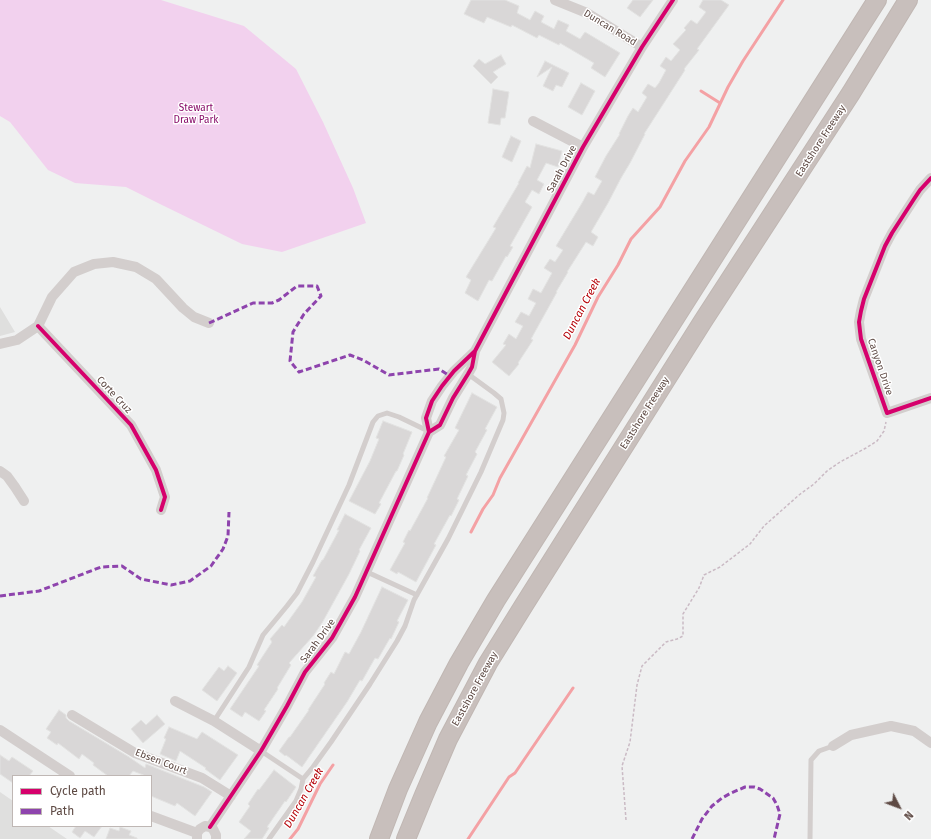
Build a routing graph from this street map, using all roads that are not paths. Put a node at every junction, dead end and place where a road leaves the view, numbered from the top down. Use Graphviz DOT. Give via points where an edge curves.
graph roads {
  1 [pos="555,0"];
  2 [pos="673,0"];
  3 [pos="877,0"];
  4 [pos="908,0"];
  5 [pos="922,0"];
  6 [pos="642,48"];
  7 [pos="852,93"];
  8 [pos="533,121"];
  9 [pos="583,147"];
  10 [pos="931,178"];
  11 [pos="209,323"];
  12 [pos="38,326"];
  13 [pos="0,344"];
  14 [pos="475,351"];
  15 [pos="468,374"];
  16 [pos="931,398"];
  17 [pos="429,432"];
  18 [pos="0,471"];
  19 [pos="24,501"];
  20 [pos="161,510"];
  21 [pos="367,572"];
  22 [pos="417,594"];
  23 [pos="175,701"];
  24 [pos="72,715"];
  25 [pos="214,720"];
  26 [pos="0,730"];
  27 [pos="931,742"];
  28 [pos="833,746"];
  29 [pos="261,751"];
  30 [pos="68,775"];
  31 [pos="303,778"];
  32 [pos="398,789"];
  33 [pos="231,796"];
  34 [pos="152,816"];
  35 [pos="210,827"];
  36 [pos="197,836"];
  37 [pos="216,839"];
  38 [pos="269,839"];
  39 [pos="366,839"];
  40 [pos="379,839"];
  41 [pos="406,839"];
  42 [pos="810,839"];
  1 -- 6 [label="street, Duncan Road" via="587,13"];
  2 -- 6 [label="street, Sarah Drive"];
  3 -- 32 [label="highway" via="489,613 428,722"];
  4 -- 7 [label="highway, Eastshore Freeway"];
  5 -- 7 [label="highway" via="876,71"];
  6 -- 9 [label="street, Sarah Drive"];
  7 -- 41 [label="highway, Eastshore Freeway" via="703,321 488,663 448,738"];
  8 -- 9 [label="street"];
  9 -- 14 [label="street, Sarah Drive"];
  10 -- 16 [label="street, Canyon Drive" via="920,190 885,246 864,299 859,326 861,339 887,413"];
  11 -- 12 [label="street" via="194,317 183,308 156,279 136,267 113,262 94,264 74,272 52,297"];
  12 -- 13 [label="street" via="17,340"];
  12 -- 20 [label="street, Corte Cruz" via="131,424 156,470 165,496"];
  14 -- 15 [label="street, Sarah Drive"];
  14 -- 17 [label="street, Sarah Drive" via="454,370 432,401 426,418"];
  15 -- 17 [label="street, Sarah Drive" via="440,426"];
  15 -- 22 [label="lane" via="501,399 503,420 448,539"];
  17 -- 21 [label="street, Sarah Drive"];
  17 -- 25 [label="lane" via="387,413 378,416 373,422 349,485 297,593 263,635 249,667"];
  18 -- 19 [label="street" via="16,487"];
  21 -- 22 [label="lane"];
  21 -- 29 [label="street, Sarah Drive" via="332,638 305,672"];
  22 -- 31 [label="lane" via="405,626 393,648 331,742"];
  23 -- 25 [label="street"];
  24 -- 33 [label="street, Ebsen Court" via="135,753 202,778"];
  25 -- 29 [label="street"];
  26 -- 30 [label="street"];
  27 -- 28 [label="street" via="914,731 892,726 851,735"];
  28 -- 42 [label="lane" via="819,751 811,760"];
  29 -- 31 [label="lane"];
  29 -- 33 [label="street, Sarah Drive"];
  31 -- 38 [label="lane" via="296,801"];
  32 -- 39 [label="highway" via="372,825"];
  32 -- 40 [label="highway"];
  33 -- 35 [label="street, Sarah Drive"];
  34 -- 36 [label="street"];
  35 -- 36 [label="street" via="200,829"];
  35 -- 37 [label="street" via="215,832"];
}
